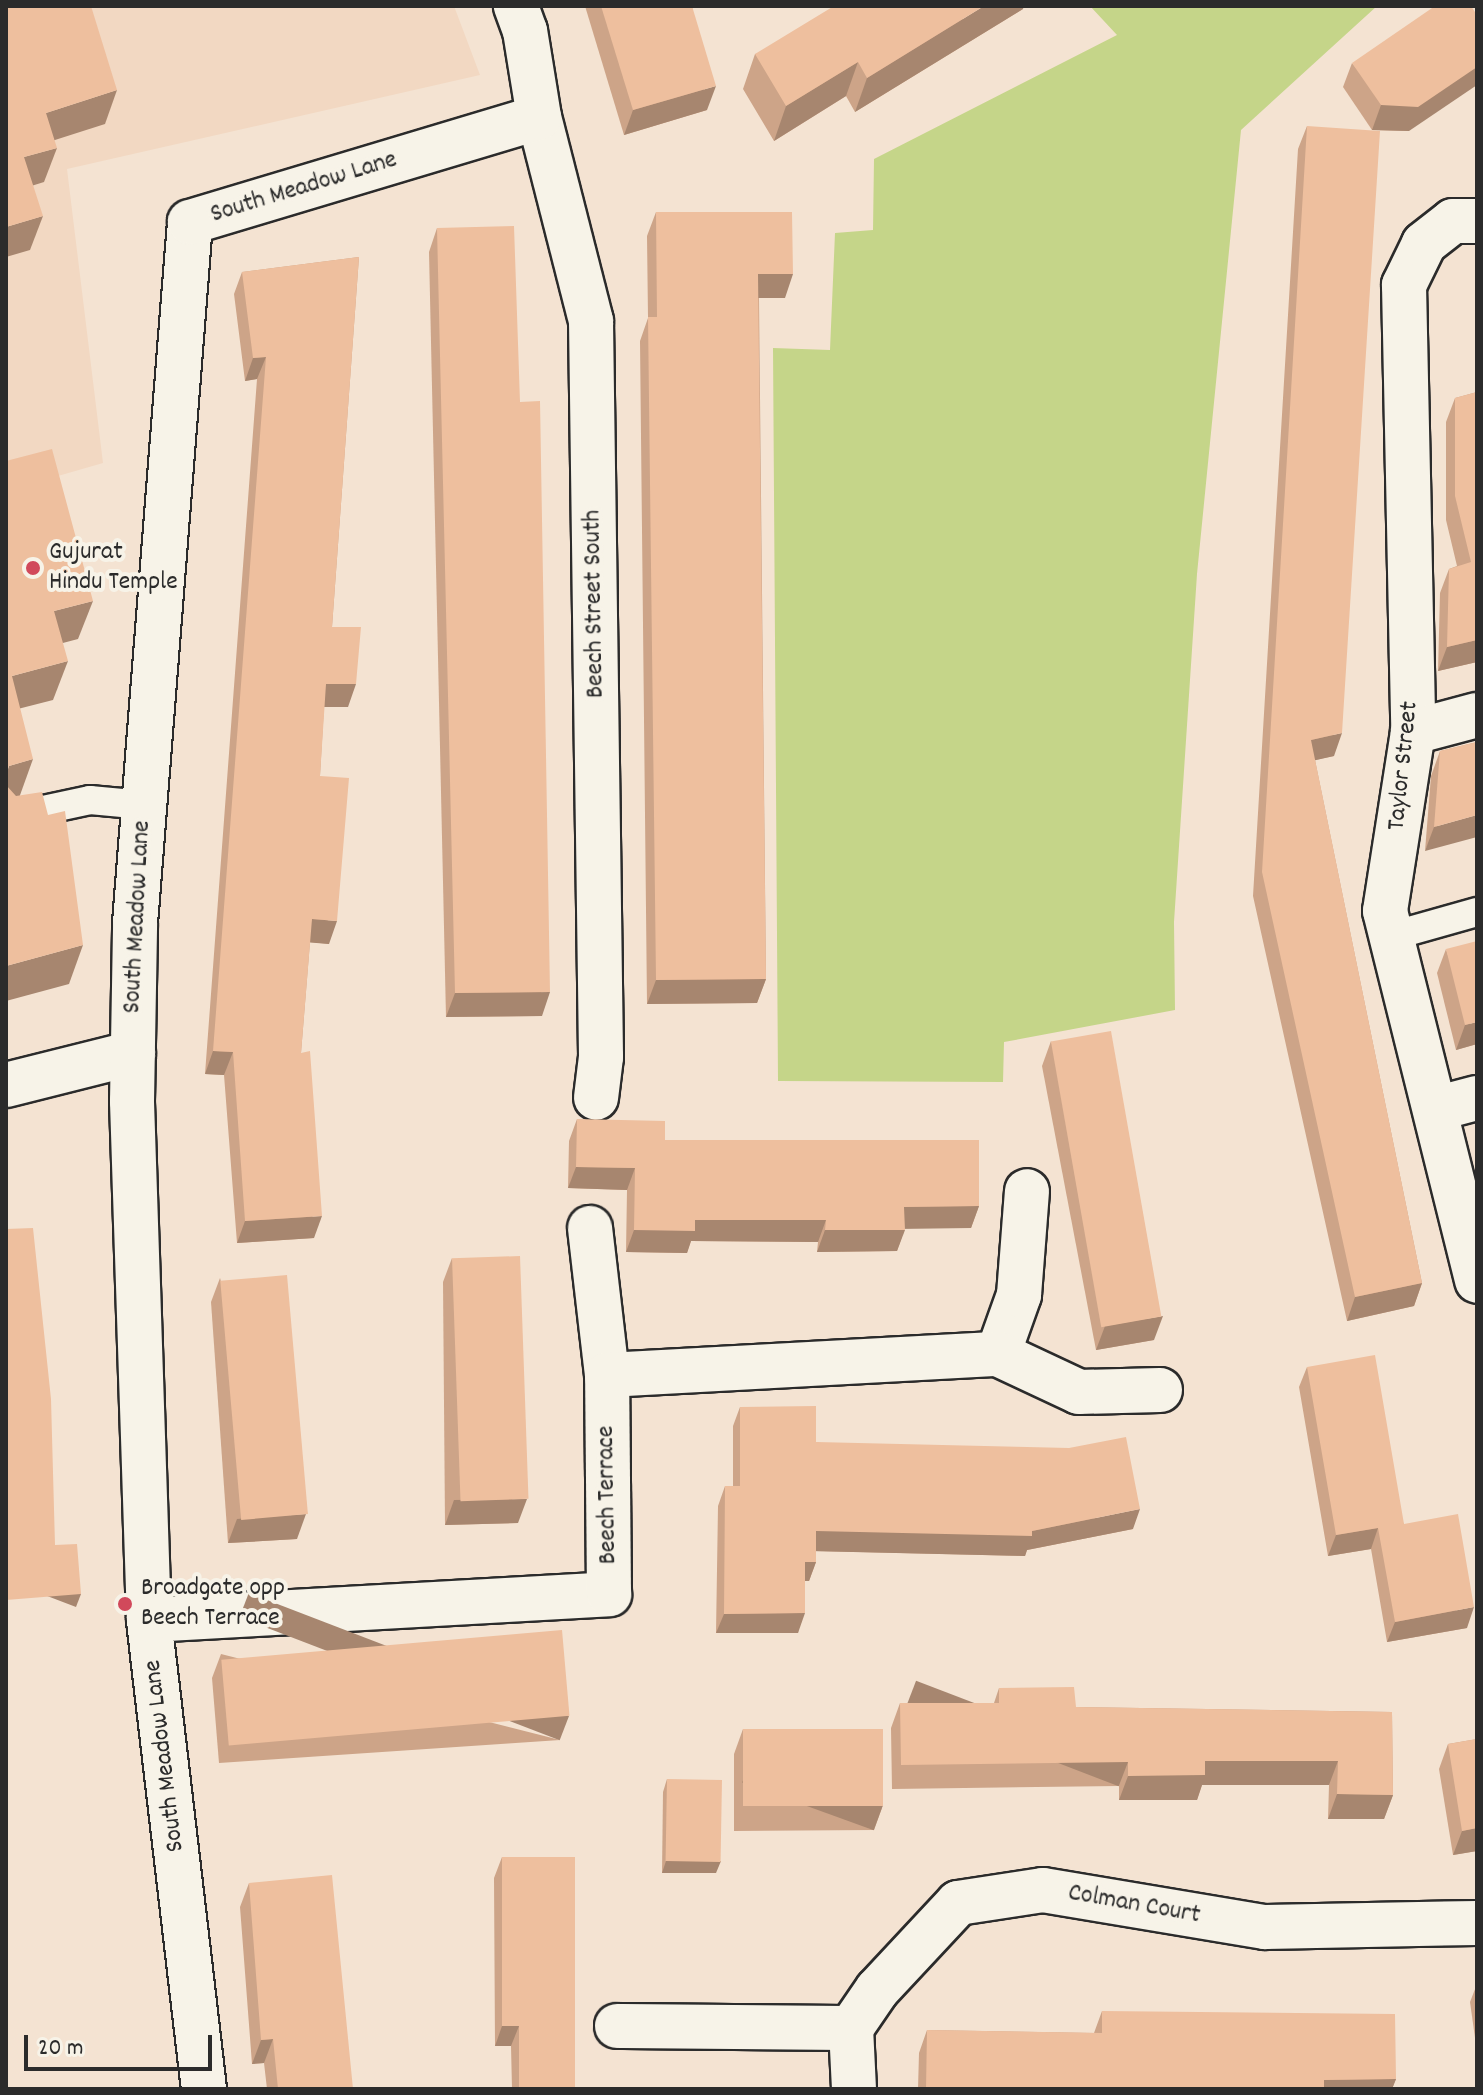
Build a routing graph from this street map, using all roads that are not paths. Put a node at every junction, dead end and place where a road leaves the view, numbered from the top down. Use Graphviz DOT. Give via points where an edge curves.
graph roads {
  1 [pos="516,6"];
  2 [pos="539,117"];
  3 [pos="1477,221"];
  4 [pos="1477,715"];
  5 [pos="1413,732"];
  6 [pos="144,805"];
  7 [pos="6,818"];
  8 [pos="1477,912"];
  9 [pos="1392,936"];
  10 [pos="133,1053"];
  11 [pos="6,1085"];
  12 [pos="596,1098"];
  13 [pos="1477,1098"];
  14 [pos="1435,1109"];
  15 [pos="1027,1191"];
  16 [pos="590,1228"];
  17 [pos="1477,1281"];
  18 [pos="998,1354"];
  19 [pos="607,1375"];
  20 [pos="1160,1390"];
  21 [pos="149,1620"];
  22 [pos="1477,1923"];
  23 [pos="617,2026"];
  24 [pos="851,2028"];
  25 [pos="204,2089"];
  26 [pos="854,2089"];
  1 -- 2 [label="street"];
  2 -- 6 [label="street, South Meadow Lane" via="190,222"];
  2 -- 12 [label="street, Beech Street South" via="591,321 601,1057"];
  3 -- 5 [label="street, Taylor Street" via="1453,221 1424,244 1404,285"];
  4 -- 5 [label="street"];
  5 -- 9 [label="street, Taylor Street" via="1385,911"];
  6 -- 7 [label="lane" via="90,800"];
  6 -- 10 [label="street, South Meadow Lane"];
  8 -- 9 [label="lane"];
  9 -- 14 [label="street, Taylor Street"];
  10 -- 11 [label="street"];
  10 -- 21 [label="street, South Meadow Lane"];
  13 -- 14 [label="street"];
  14 -- 17 [label="street, Taylor Street"];
  15 -- 18 [label="street" via="1019,1295"];
  16 -- 19 [label="street"];
  18 -- 19 [label="street"];
  18 -- 20 [label="street" via="1079,1392"];
  19 -- 21 [label="street, Beech Terrace" via="609,1594"];
  21 -- 25 [label="street, South Meadow Lane"];
  22 -- 24 [label="street, Colman Court" via="1265,1927 1043,1890 958,1903 877,1990"];
  23 -- 24 [label="street"];
  24 -- 26 [label="street"];
}
